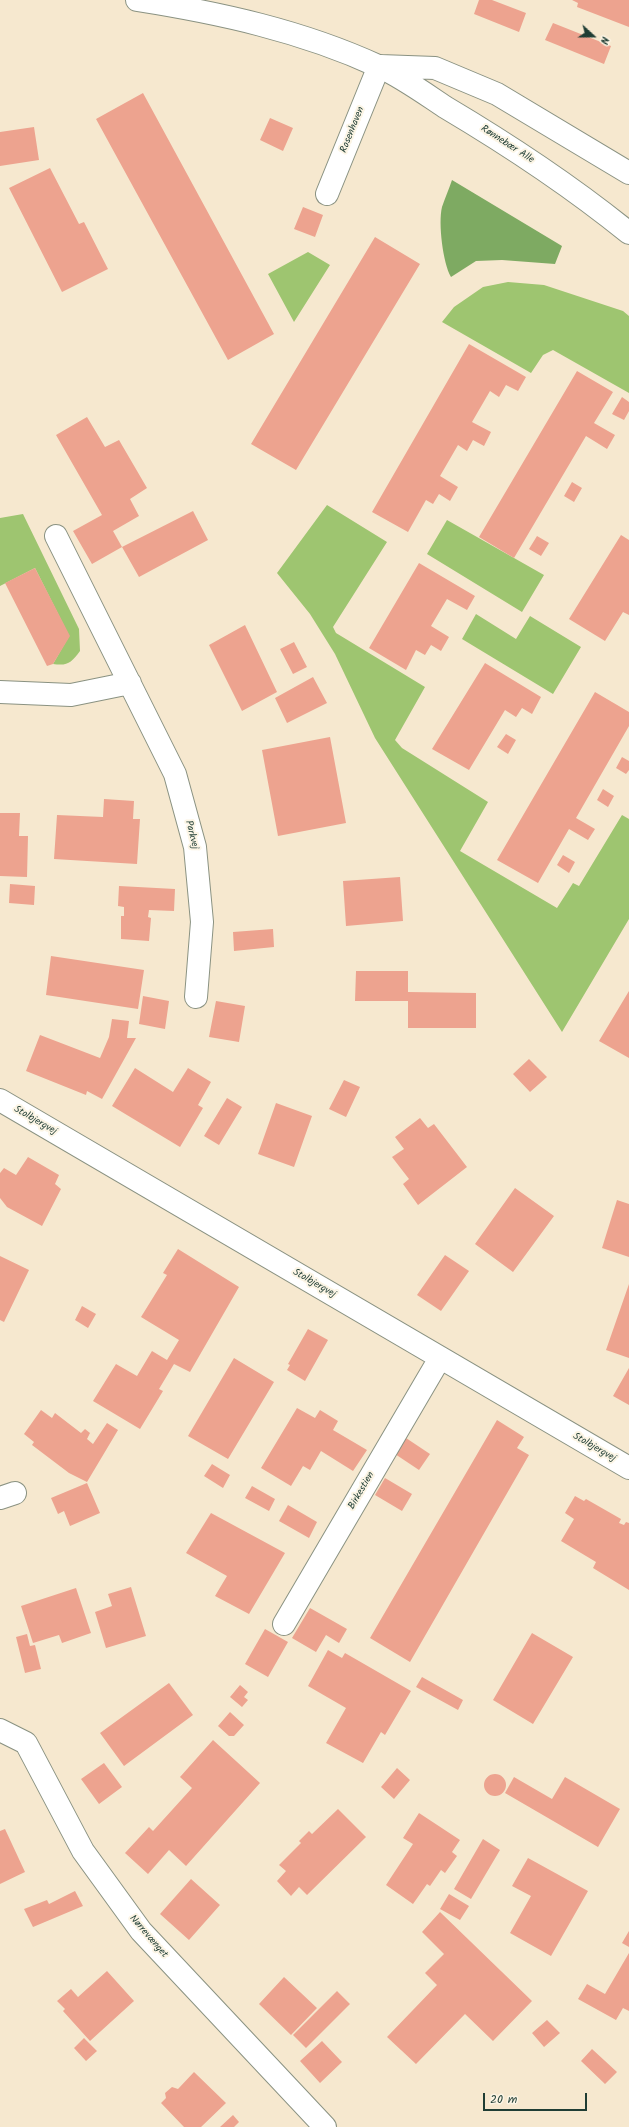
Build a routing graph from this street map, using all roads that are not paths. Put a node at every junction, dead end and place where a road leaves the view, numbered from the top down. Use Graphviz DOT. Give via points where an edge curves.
graph roads {
  1 [pos="138,0"];
  2 [pos="379,66"];
  3 [pos="629,173"];
  4 [pos="327,194"];
  5 [pos="629,233"];
  6 [pos="56,536"];
  7 [pos="130,683"];
  8 [pos="0,692"];
  9 [pos="196,998"];
  10 [pos="0,1100"];
  11 [pos="440,1358"];
  12 [pos="629,1468"];
  13 [pos="284,1624"];
  14 [pos="0,1730"];
  15 [pos="325,2127"];
  1 -- 2 [label="street, Rønnebær Alle" via="207,11 295,34"];
  2 -- 3 [label="street, Rønnebær Alle" via="435,68 497,94"];
  2 -- 4 [label="street, Rosenhaven"];
  2 -- 5 [label="street, Rønnebær Alle" via="505,142"];
  6 -- 7 [label="street, Parkvej"];
  7 -- 8 [label="street" via="71,695"];
  7 -- 9 [label="street, Parkvej" via="175,774 195,847 202,922"];
  10 -- 11 [label="street, Stolbjergvej"];
  11 -- 12 [label="street, Stolbjergvej"];
  11 -- 13 [label="street, Birkestien"];
  14 -- 15 [label="street, Nørrevænget" via="26,1743 83,1851 141,1931"];
}
